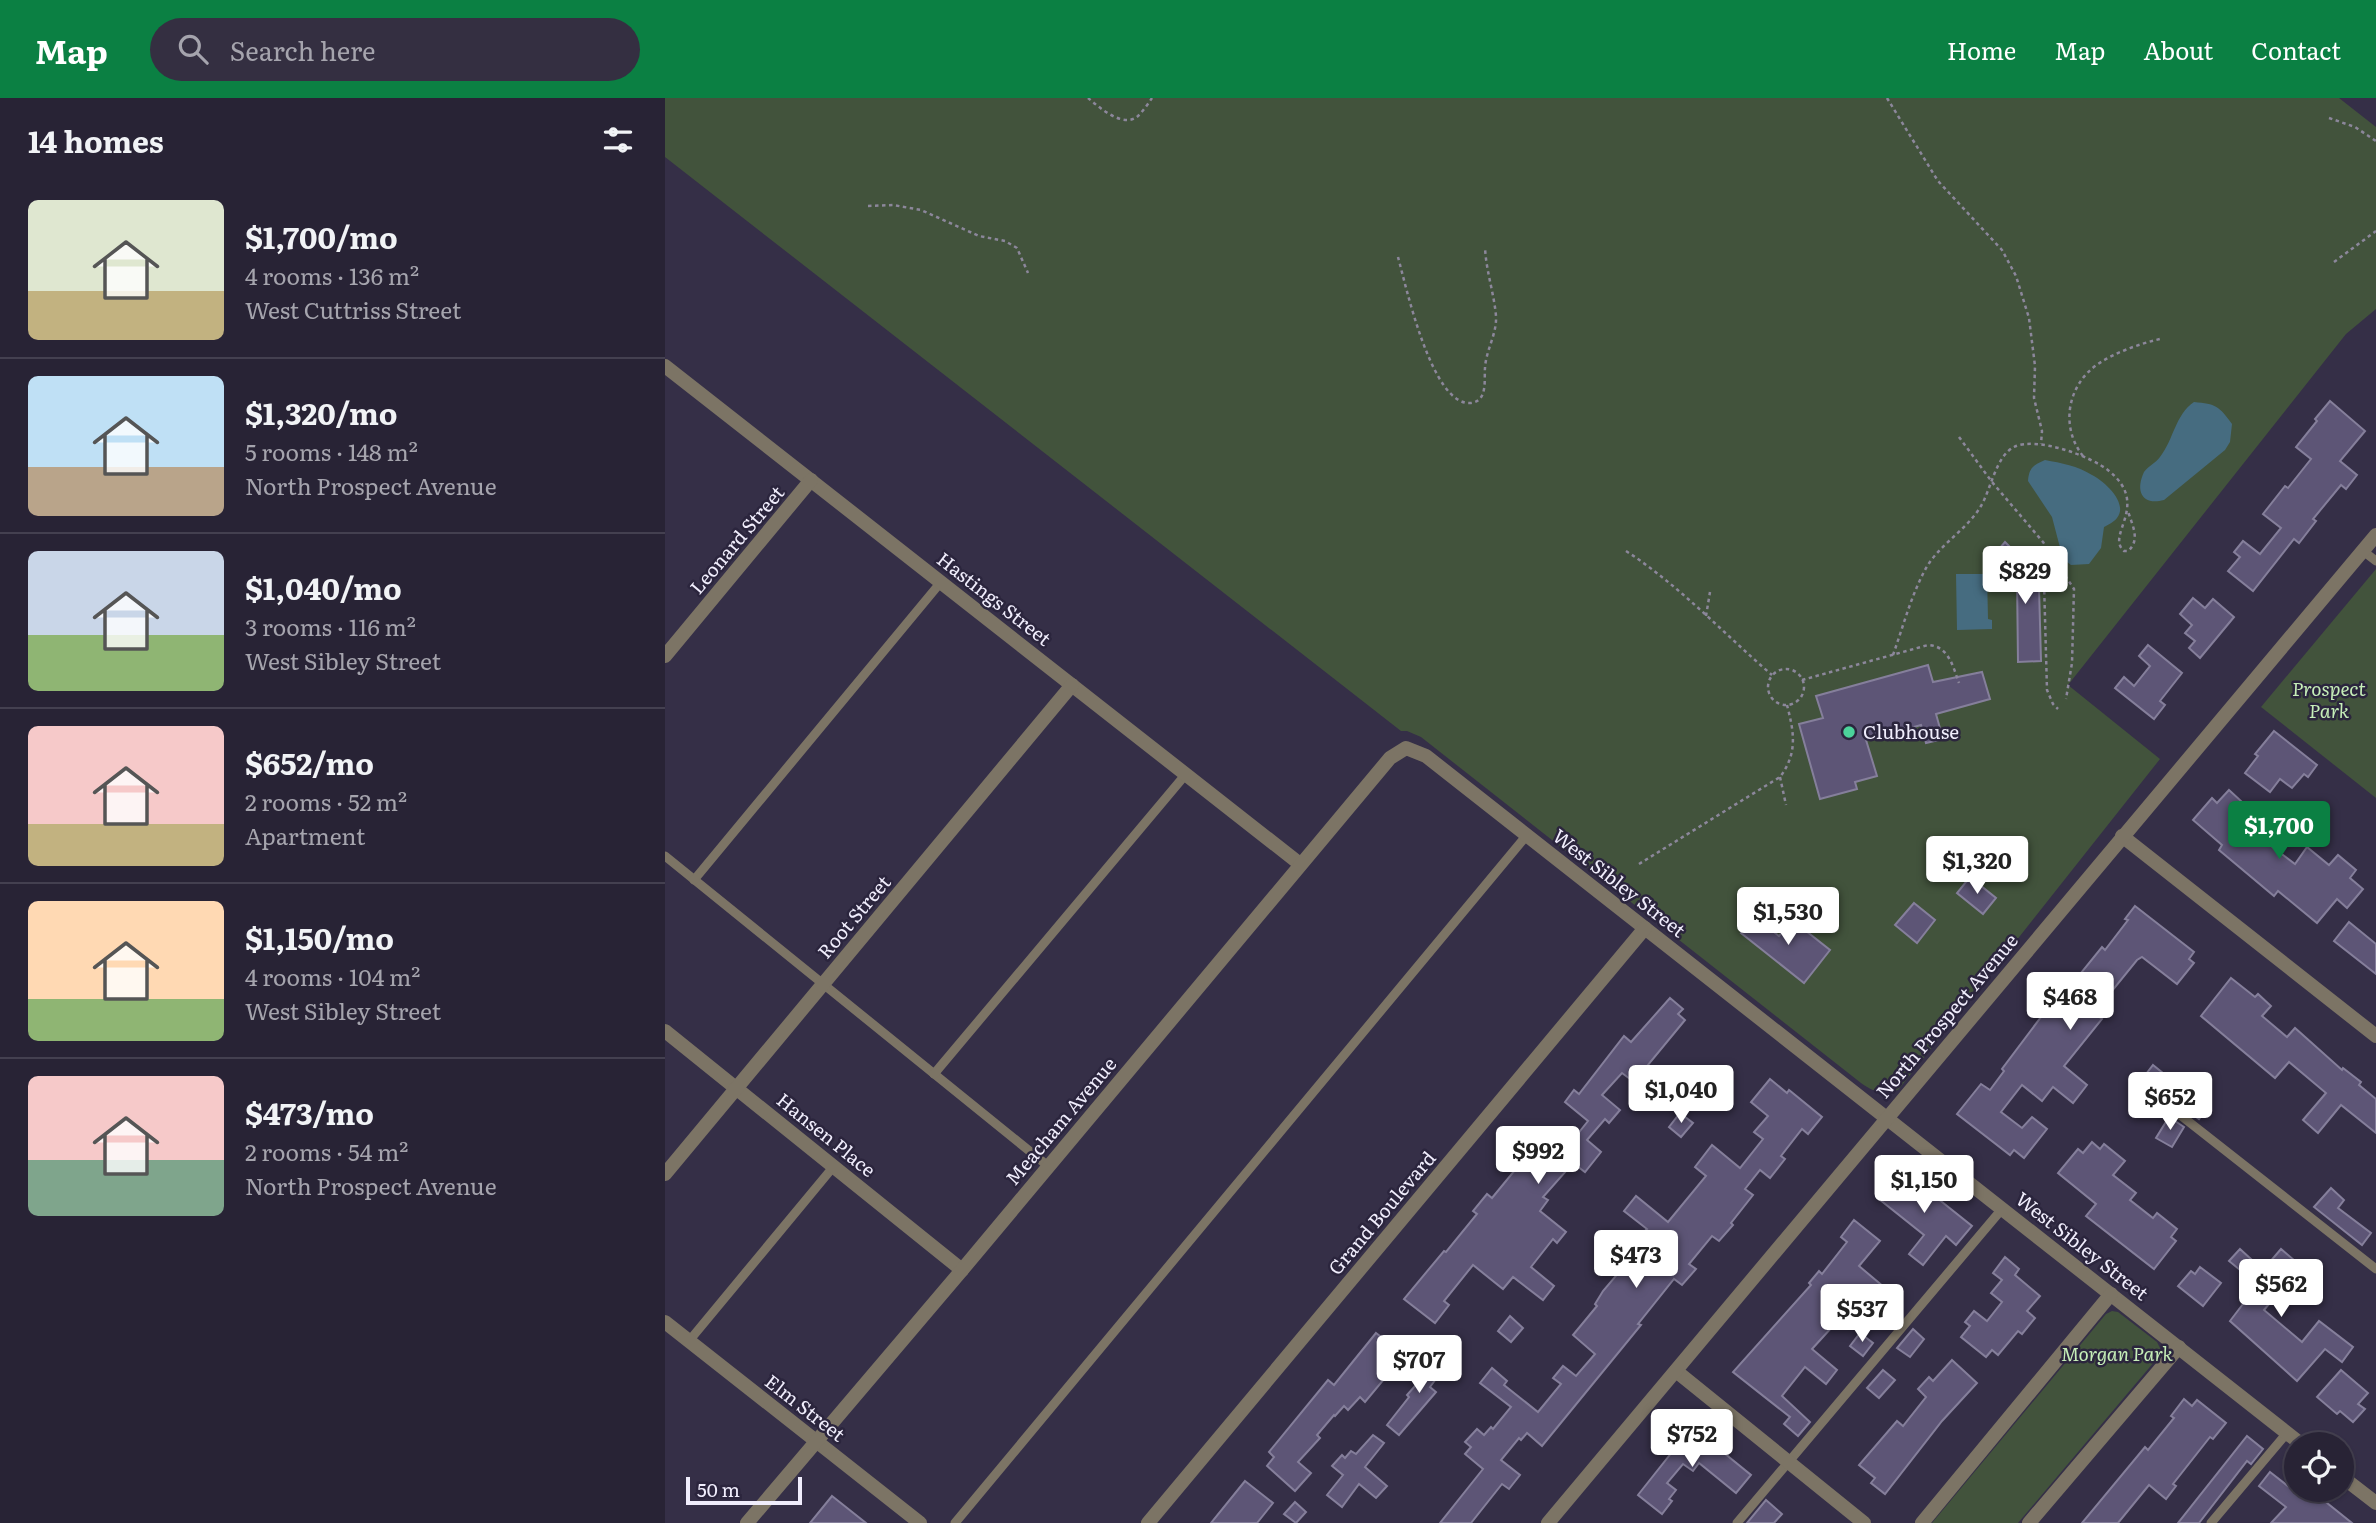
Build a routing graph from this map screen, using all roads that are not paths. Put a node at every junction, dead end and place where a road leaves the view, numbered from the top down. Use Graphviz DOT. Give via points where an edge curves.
graph roads {
  1 [pos="665,366"];
  2 [pos="811,481"];
  3 [pos="2376,535"];
  4 [pos="2363,551"];
  5 [pos="2376,561"];
  6 [pos="941,582"];
  7 [pos="665,656"];
  8 [pos="1072,685"];
  9 [pos="1406,748"];
  10 [pos="1186,774"];
  11 [pos="1527,835"];
  12 [pos="2122,836"];
  13 [pos="665,856"];
  14 [pos="1300,864"];
  15 [pos="694,880"];
  16 [pos="1645,928"];
  17 [pos="823,984"];
  18 [pos="665,1031"];
  19 [pos="2376,1036"];
  20 [pos="934,1074"];
  21 [pos="2143,1085"];
  22 [pos="737,1088"];
  23 [pos="1887,1117"];
  24 [pos="834,1166"];
  25 [pos="1048,1166"];
  26 [pos="665,1174"];
  27 [pos="2003,1209"];
  28 [pos="2376,1269"];
  29 [pos="962,1270"];
  30 [pos="2111,1294"];
  31 [pos="665,1322"];
  32 [pos="689,1342"];
  33 [pos="2179,1347"];
  34 [pos="1676,1371"];
  35 [pos="2286,1432"];
  36 [pos="2284,1437"];
  37 [pos="816,1441"];
  38 [pos="1788,1462"];
  39 [pos="2354,1486"];
  40 [pos="2376,1503"];
  41 [pos="747,1523"];
  42 [pos="921,1523"];
  43 [pos="955,1523"];
  44 [pos="1148,1523"];
  45 [pos="1548,1523"];
  46 [pos="1737,1523"];
  47 [pos="1864,1523"];
  48 [pos="1922,1523"];
  49 [pos="2029,1523"];
  50 [pos="2211,1523"];
  1 -- 2 [label="street, Hastings Street"];
  2 -- 6 [label="street, Hastings Street"];
  2 -- 7 [label="street, Leonard Street"];
  3 -- 4 [label="street, North Prospect Avenue"];
  4 -- 5 [label="lane"];
  4 -- 12 [label="street, North Prospect Avenue"];
  6 -- 8 [label="street, Hastings Street"];
  6 -- 15 [label="lane"];
  8 -- 10 [label="street, Hastings Street"];
  8 -- 17 [label="street, Root Street"];
  9 -- 11 [label="street, West Sibley Street" via="1426,756"];
  9 -- 14 [label="street, Meacham Avenue" via="1389,758"];
  10 -- 14 [label="street, Hastings Street"];
  10 -- 20 [label="lane"];
  11 -- 16 [label="street, West Sibley Street"];
  11 -- 43 [label="lane"];
  12 -- 19 [label="street"];
  12 -- 23 [label="street, North Prospect Avenue"];
  13 -- 15 [label="lane"];
  14 -- 25 [label="street, Meacham Avenue"];
  15 -- 17 [label="lane"];
  16 -- 23 [label="street, West Sibley Street"];
  16 -- 44 [label="street, Grand Boulevard"];
  17 -- 20 [label="lane"];
  17 -- 22 [label="street, Root Street"];
  18 -- 22 [label="street, Hansen Place"];
  20 -- 25 [label="lane"];
  21 -- 28 [label="lane"];
  22 -- 24 [label="street, Hansen Place"];
  22 -- 26 [label="street, Root Street"];
  23 -- 27 [label="street, West Sibley Street"];
  23 -- 34 [label="street, North Prospect Avenue"];
  24 -- 29 [label="street, Hansen Place"];
  24 -- 32 [label="lane"];
  25 -- 29 [label="street, Meacham Avenue"];
  27 -- 30 [label="street, West Sibley Street"];
  27 -- 38 [label="lane"];
  29 -- 37 [label="street, Meacham Avenue"];
  30 -- 33 [label="street, West Sibley Street"];
  30 -- 48 [label="street"];
  31 -- 32 [label="street, Elm Street"];
  32 -- 37 [label="street, Elm Street"];
  33 -- 35 [label="street, West Sibley Street"];
  33 -- 49 [label="street"];
  34 -- 38 [label="street"];
  34 -- 45 [label="street, North Prospect Avenue"];
  36 -- 50 [label="lane"];
  37 -- 41 [label="street, Meacham Avenue"];
  37 -- 42 [label="street, Elm Street"];
  38 -- 46 [label="lane"];
  38 -- 47 [label="street"];
  39 -- 40 [label="street"];
}
